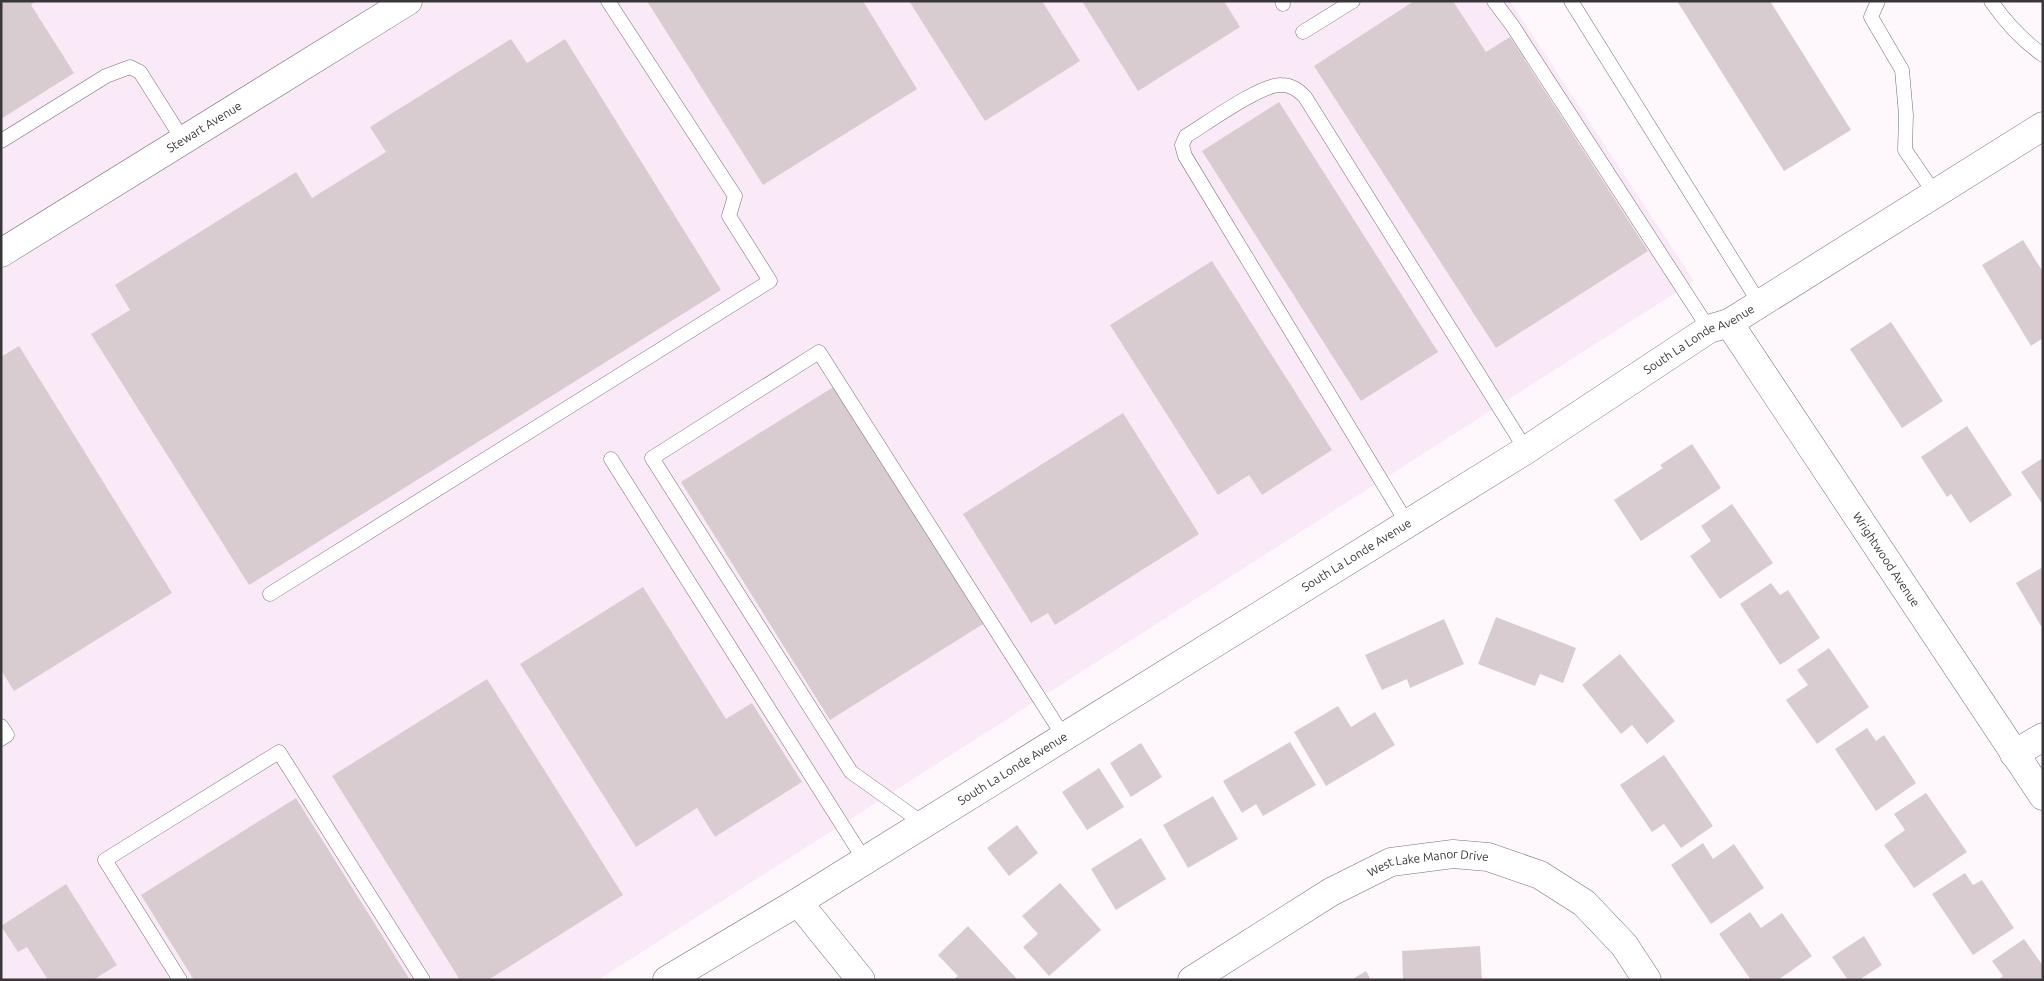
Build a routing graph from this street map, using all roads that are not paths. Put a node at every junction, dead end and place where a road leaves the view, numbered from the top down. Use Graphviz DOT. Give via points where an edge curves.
graph roads {
  1 [pos="408,1"];
  2 [pos="608,1"];
  3 [pos="1353,1"];
  4 [pos="1494,1"];
  5 [pos="1571,1"];
  6 [pos="1878,1"];
  7 [pos="1991,1"];
  8 [pos="1303,32"];
  9 [pos="2043,54"];
  10 [pos="2043,126"];
  11 [pos="183,140"];
  12 [pos="1,141"];
  13 [pos="1935,194"];
  14 [pos="3,248"];
  15 [pos="1760,304"];
  16 [pos="1719,326"];
  17 [pos="1526,450"];
  18 [pos="611,459"];
  19 [pos="1408,523"];
  20 [pos="270,594"];
  21 [pos="1,726"];
  22 [pos="1064,737"];
  23 [pos="2043,737"];
  24 [pos="1,739"];
  25 [pos="2014,754"];
  26 [pos="2043,796"];
  27 [pos="924,824"];
  28 [pos="865,861"];
  29 [pos="798,902"];
  30 [pos="180,980"];
  31 [pos="422,980"];
  32 [pos="667,980"];
  33 [pos="861,980"];
  34 [pos="1192,980"];
  35 [pos="1647,980"];
  1 -- 11 [label="street, Stewart Avenue"];
  2 -- 20 [label="lane" via="735,196 729,216 770,281"];
  3 -- 8 [label="lane"];
  4 -- 16 [label="lane"];
  5 -- 15 [label="lane"];
  6 -- 13 [label="lane" via="1871,17 1902,70 1905,150"];
  7 -- 9 [label="lane" via="2026,42"];
  10 -- 13 [label="street, South La Londe Avenue"];
  11 -- 12 [label="lane" via="140,72 130,67 106,76"];
  11 -- 14 [label="street, Stewart Avenue"];
  13 -- 15 [label="street, South La Londe Avenue"];
  15 -- 16 [label="street, South La Londe Avenue"];
  16 -- 17 [label="street, South La Londe Avenue"];
  16 -- 25 [label="street, Wrightwood Avenue"];
  17 -- 19 [label="street, South La Londe Avenue"];
  17 -- 19 [label="lane" via="1297,88 1281,85 1266,88 1186,136 1182,145 1186,156"];
  18 -- 28 [label="lane"];
  19 -- 22 [label="street, South La Londe Avenue"];
  21 -- 24 [label="lane" via="7,735"];
  22 -- 27 [label="street, South La Londe Avenue"];
  22 -- 27 [label="lane" via="819,352 652,458 851,772"];
  23 -- 25 [label="street"];
  25 -- 26 [label="street, Wrightwood Avenue"];
  27 -- 28 [label="street, South La Londe Avenue"];
  28 -- 29 [label="street, South La Londe Avenue"];
  29 -- 32 [label="street, South La Londe Avenue"];
  29 -- 33 [label="street"];
  30 -- 31 [label="lane" via="105,860 279,752"];
  34 -- 35 [label="street, West Lake Manor Drive" via="1331,892 1391,862 1453,854 1488,857 1540,875 1584,903 1624,945"];
}
